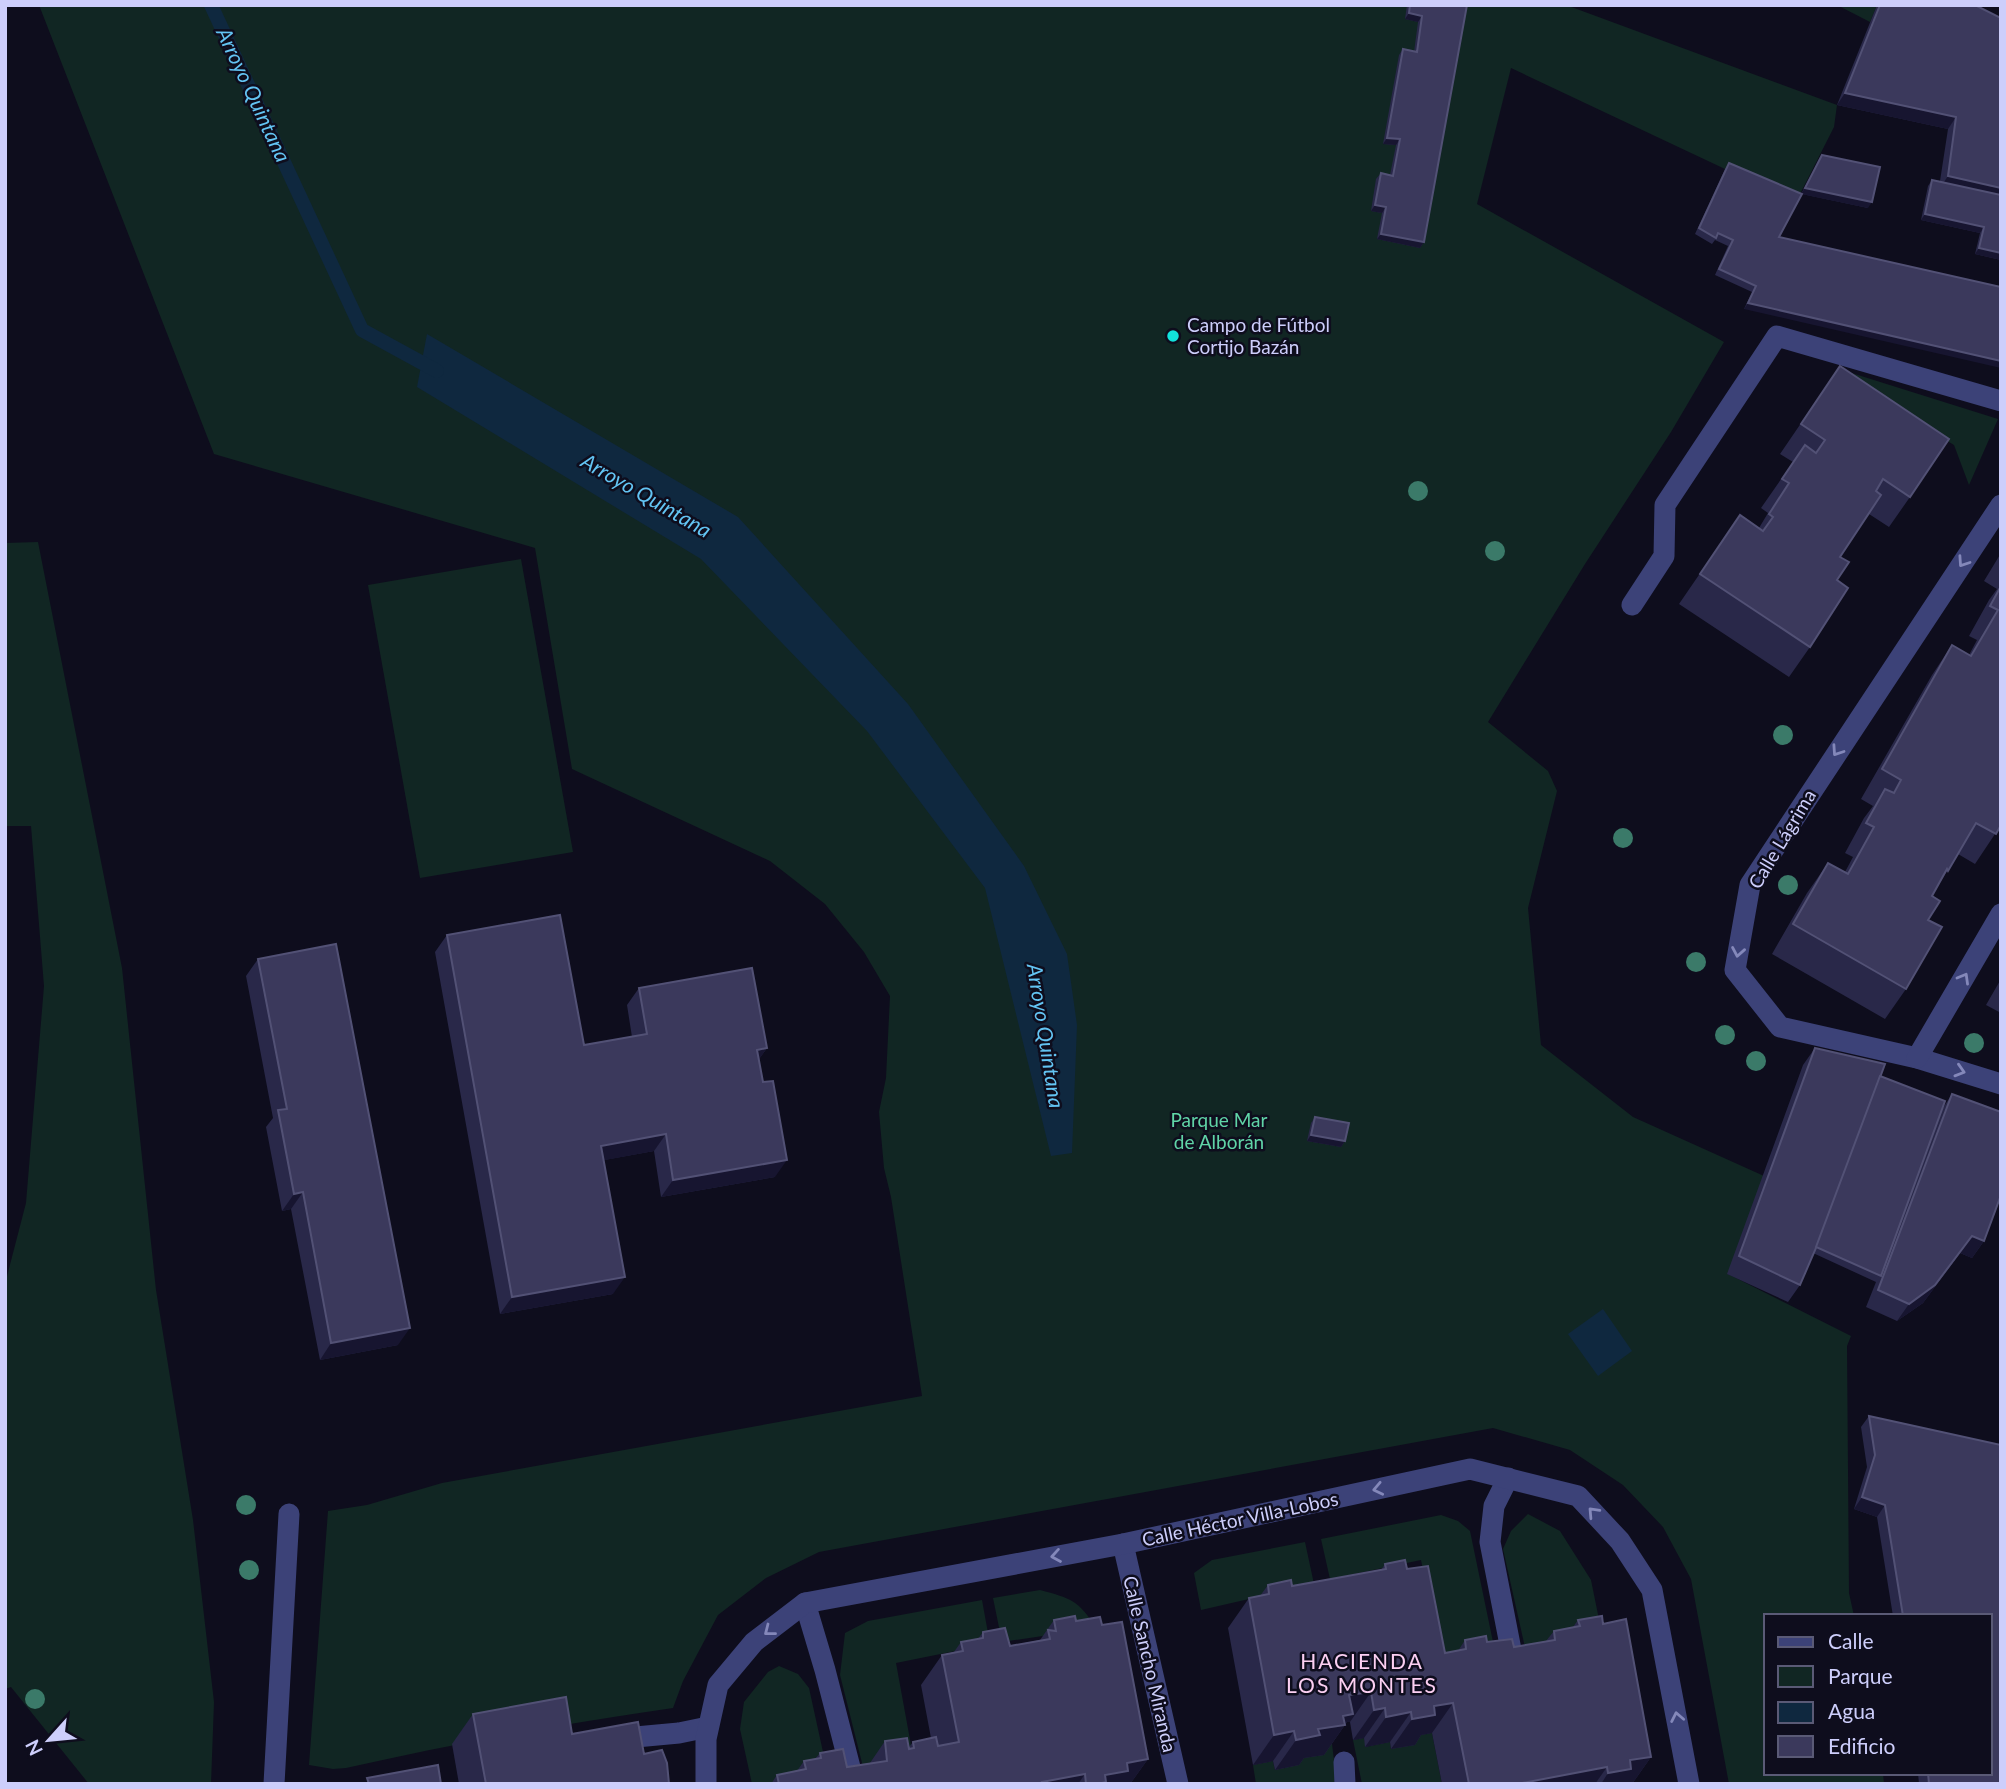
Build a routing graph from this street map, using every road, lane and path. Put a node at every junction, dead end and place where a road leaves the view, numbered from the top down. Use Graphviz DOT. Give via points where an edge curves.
graph roads {
  1 [pos="2001,401"];
  2 [pos="2001,505"];
  3 [pos="1632,605"];
  4 [pos="2001,914"];
  5 [pos="1917,1058"];
  6 [pos="2001,1084"];
  7 [pos="1508,1478"];
  8 [pos="289,1514"];
  9 [pos="1123,1544"];
  10 [pos="805,1603"];
  11 [pos="1511,1655"];
  12 [pos="708,1727"];
  13 [pos="591,1742"];
  14 [pos="1343,1762"];
  15 [pos="850,1771"];
  16 [pos="274,1784"];
  17 [pos="706,1784"];
  18 [pos="1178,1784"];
  19 [pos="1345,1784"];
  20 [pos="1689,1784"];
  1 -- 3 [label="street" via="1777,336 1665,505 1664,556"];
  2 -- 5 [label="street, Calle Lágrima, one-way" via="1750,886 1735,970 1780,1027"];
  5 -- 4 [label="street, one-way"];
  5 -- 6 [label="street, Calle Lágrima, one-way"];
  7 -- 9 [label="street, Calle Héctor Villa-Lobos, one-way" via="1470,1469"];
  7 -- 11 [label="street" via="1493,1506 1490,1542"];
  20 -- 7 [label="street, Calle Héctor Villa-Lobos, one-way" via="1652,1590 1620,1541 1578,1496"];
  8 -- 16 [label="street"];
  9 -- 10 [label="street, Calle Héctor Villa-Lobos, one-way"];
  9 -- 18 [label="street, Calle Sancho Miranda"];
  10 -- 12 [label="street, Calle Héctor Villa-Lobos, one-way" via="754,1642 718,1685"];
  10 -- 15 [label="street"];
  12 -- 13 [label="street"];
  12 -- 17 [label="street, Calle Héctor Villa-Lobos"];
  14 -- 19 [label="street"];
}
